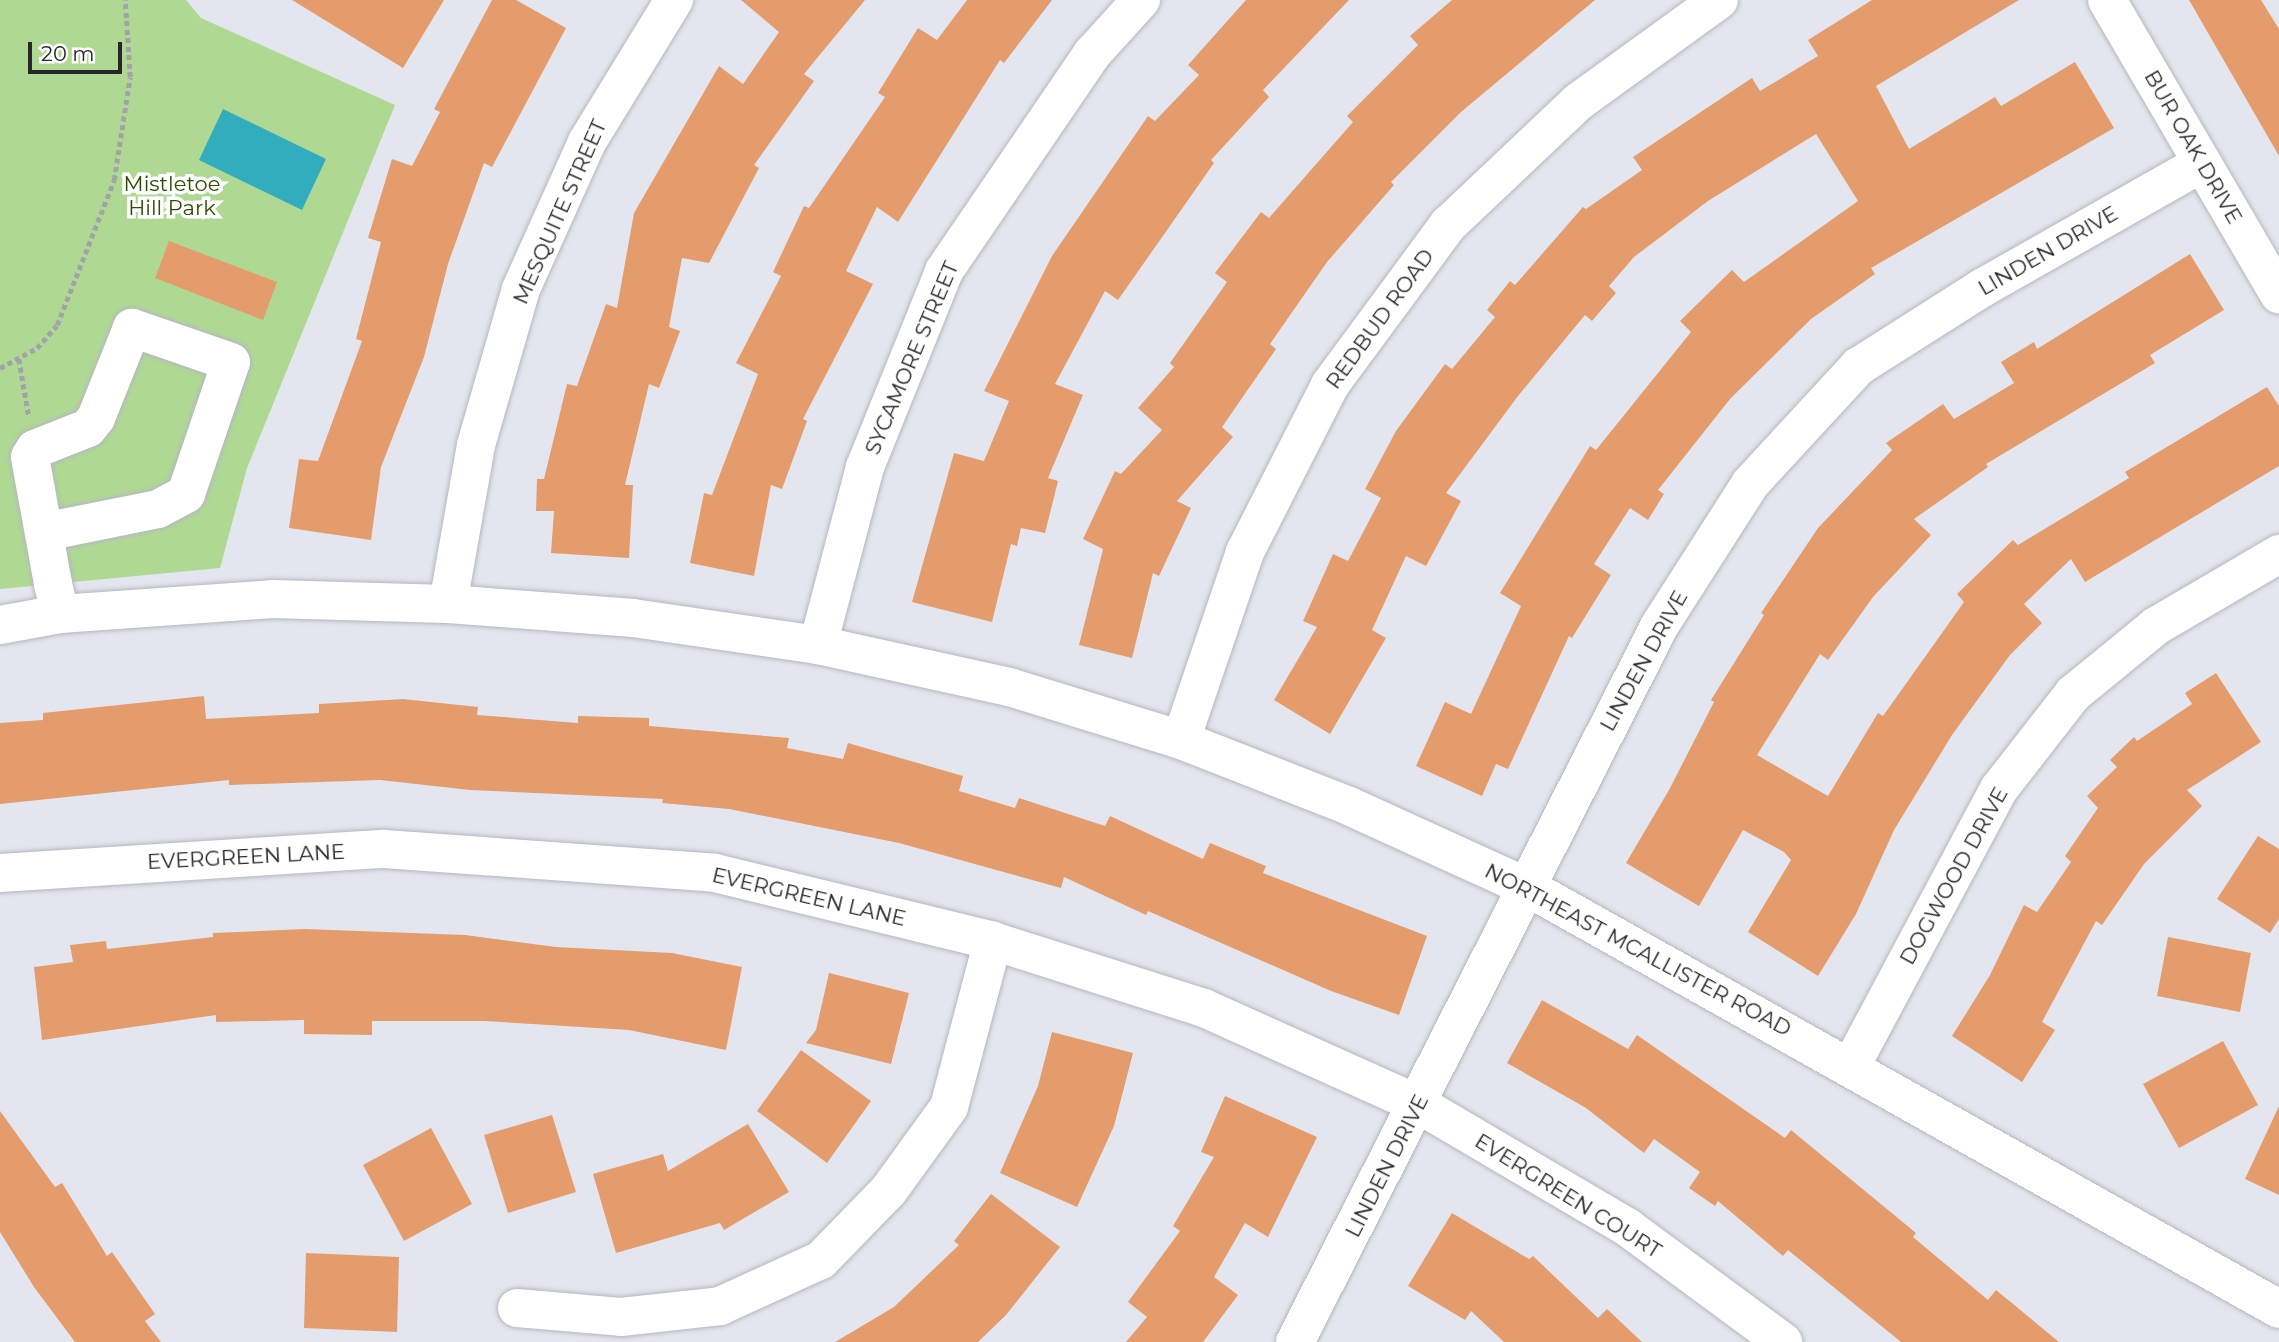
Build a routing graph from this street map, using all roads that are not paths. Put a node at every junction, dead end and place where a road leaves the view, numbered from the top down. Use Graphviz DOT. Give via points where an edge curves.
graph roads {
  1 [pos="672,0"];
  2 [pos="1141,0"];
  3 [pos="1718,0"];
  4 [pos="2107,0"];
  5 [pos="2202,163"];
  6 [pos="2279,294"];
  7 [pos="44,532"];
  8 [pos="2279,554"];
  9 [pos="448,604"];
  10 [pos="60,614"];
  11 [pos="0,625"];
  12 [pos="818,645"];
  13 [pos="1181,740"];
  14 [pos="0,873"];
  15 [pos="1527,887"];
  16 [pos="993,942"];
  17 [pos="1851,1066"];
  18 [pos="1418,1104"];
  19 [pos="517,1308"];
  20 [pos="2279,1309"];
  21 [pos="1295,1342"];
  22 [pos="1783,1342"];
  1 -- 9 [label="street, MESQUITE STREET" via="587,142 521,289 476,444"];
  2 -- 12 [label="street, SYCAMORE STREET" via="1092,54 944,271 865,467"];
  3 -- 13 [label="street, REDBUD ROAD" via="1578,102 1448,225 1330,385 1245,552"];
  4 -- 5 [label="street, BUR OAK DRIVE"];
  5 -- 6 [label="street, BUR OAK DRIVE"];
  5 -- 15 [label="street, LINDEN DRIVE" via="1982,288 1859,366 1750,484 1660,625"];
  7 -- 7 [label="street" via="30,457 35,449 88,428 96,418 132,328 231,362 186,494 158,509"];
  7 -- 10 [label="street"];
  8 -- 17 [label="street, DOGWOOD DRIVE" via="2156,626 2073,694 1998,789"];
  9 -- 10 [label="street, NORTHEAST MCALLISTER ROAD" via="272,599"];
  9 -- 12 [label="street, NORTHEAST MCALLISTER ROAD" via="633,618"];
  10 -- 11 [label="street, NORTHEAST MCALLISTER ROAD"];
  12 -- 13 [label="street, NORTHEAST MCALLISTER ROAD" via="1009,687"];
  13 -- 15 [label="street, NORTHEAST MCALLISTER ROAD" via="1349,806"];
  14 -- 16 [label="street, EVERGREEN LANE" via="384,849 715,873"];
  15 -- 17 [label="street, NORTHEAST MCALLISTER ROAD"];
  15 -- 18 [label="street, LINDEN DRIVE"];
  16 -- 18 [label="street, EVERGREEN LANE" via="1204,1008"];
  16 -- 19 [label="street" via="949,1107 889,1190 821,1260 720,1306 621,1317"];
  17 -- 20 [label="street, NORTHEAST MCALLISTER ROAD"];
  18 -- 21 [label="street, LINDEN DRIVE"];
  18 -- 22 [label="street, EVERGREEN COURT" via="1627,1227"];
}
